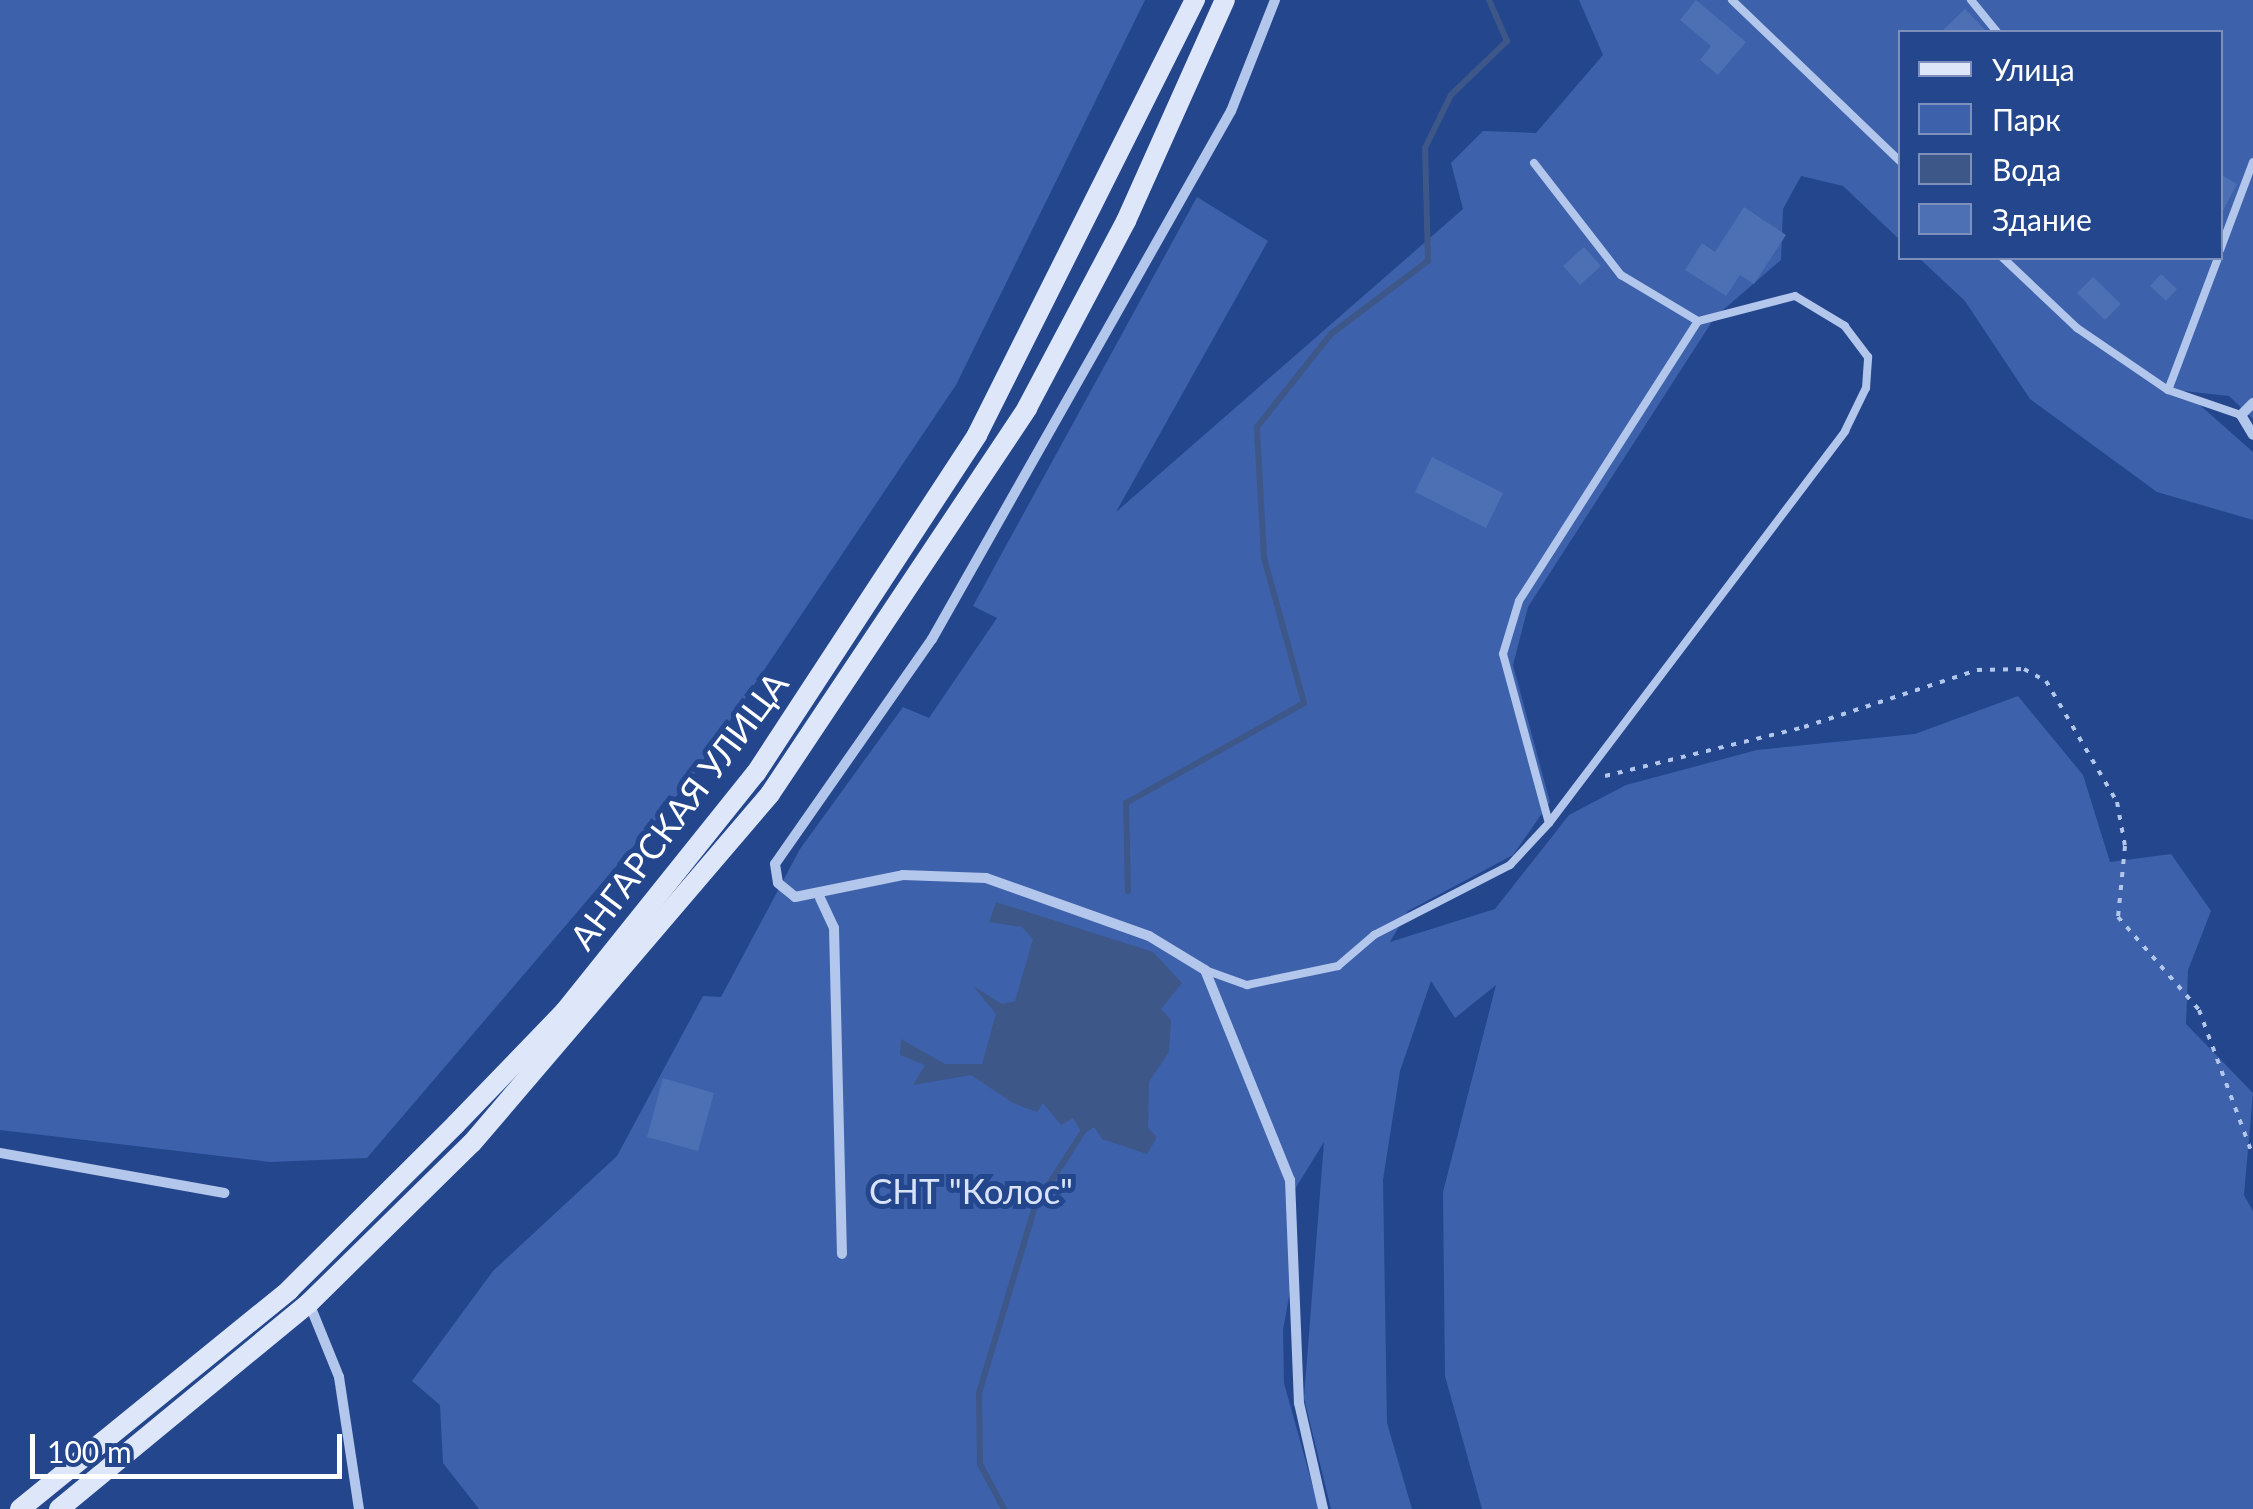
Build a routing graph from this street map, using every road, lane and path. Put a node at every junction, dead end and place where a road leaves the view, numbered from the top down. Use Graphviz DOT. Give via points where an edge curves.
graph roads {
  1 [pos="1195,0"];
  2 [pos="1226,0"];
  3 [pos="1275,0"];
  4 [pos="1732,0"];
  5 [pos="1969,2"];
  6 [pos="1996,30"];
  7 [pos="1898,159"];
  8 [pos="2253,162"];
  9 [pos="1534,163"];
  10 [pos="2223,235"];
  11 [pos="2005,260"];
  12 [pos="2217,260"];
  13 [pos="1698,321"];
  14 [pos="2168,390"];
  15 [pos="2253,403"];
  16 [pos="2241,415"];
  17 [pos="2253,434"];
  18 [pos="1578,784"];
  19 [pos="1549,823"];
  20 [pos="820,898"];
  21 [pos="1205,970"];
  22 [pos="0,1153"];
  23 [pos="2253,1156"];
  24 [pos="224,1193"];
  25 [pos="842,1254"];
  26 [pos="308,1303"];
  27 [pos="20,1509"];
  28 [pos="59,1509"];
  29 [pos="359,1509"];
  30 [pos="1323,1509"];
  1 -- 27 [label="main road, АНГАРСКАЯ УЛИЦА" via="977,435 756,773 565,1011 456,1124 289,1290"];
  2 -- 26 [label="main road, АНГАРСКАЯ УЛИЦА" via="1126,221 1027,408 770,794 472,1144"];
  3 -- 20 [label="street" via="1231,111 932,639 782,847 778,883 795,897"];
  4 -- 7 [label="lane"];
  5 -- 6 [label="lane"];
  8 -- 10 [label="lane"];
  9 -- 13 [label="lane" via="1621,274"];
  11 -- 14 [label="lane" via="2078,328"];
  12 -- 14 [label="lane"];
  13 -- 18 [label="lane" via="1795,296 1844,326 1868,358 1866,388 1845,431"];
  13 -- 19 [label="lane" via="1519,601 1508,636 1508,694"];
  14 -- 16 [label="lane"];
  15 -- 16 [label="street"];
  16 -- 17 [label="street"];
  18 -- 19 [label="lane"];
  18 -- 23 [label="path" via="1977,670 2035,674 2117,802 2126,846 2118,916 2199,1010"];
  19 -- 21 [label="lane" via="1510,865 1374,934 1338,966 1247,985"];
  20 -- 21 [label="street" via="904,876 986,878 1149,936"];
  20 -- 25 [label="street" via="834,928"];
  21 -- 30 [label="street" via="1290,1180 1299,1403"];
  22 -- 24 [label="street"];
  26 -- 28 [label="main road, АНГАРСКАЯ УЛИЦА"];
  26 -- 29 [label="street" via="339,1377"];
}
